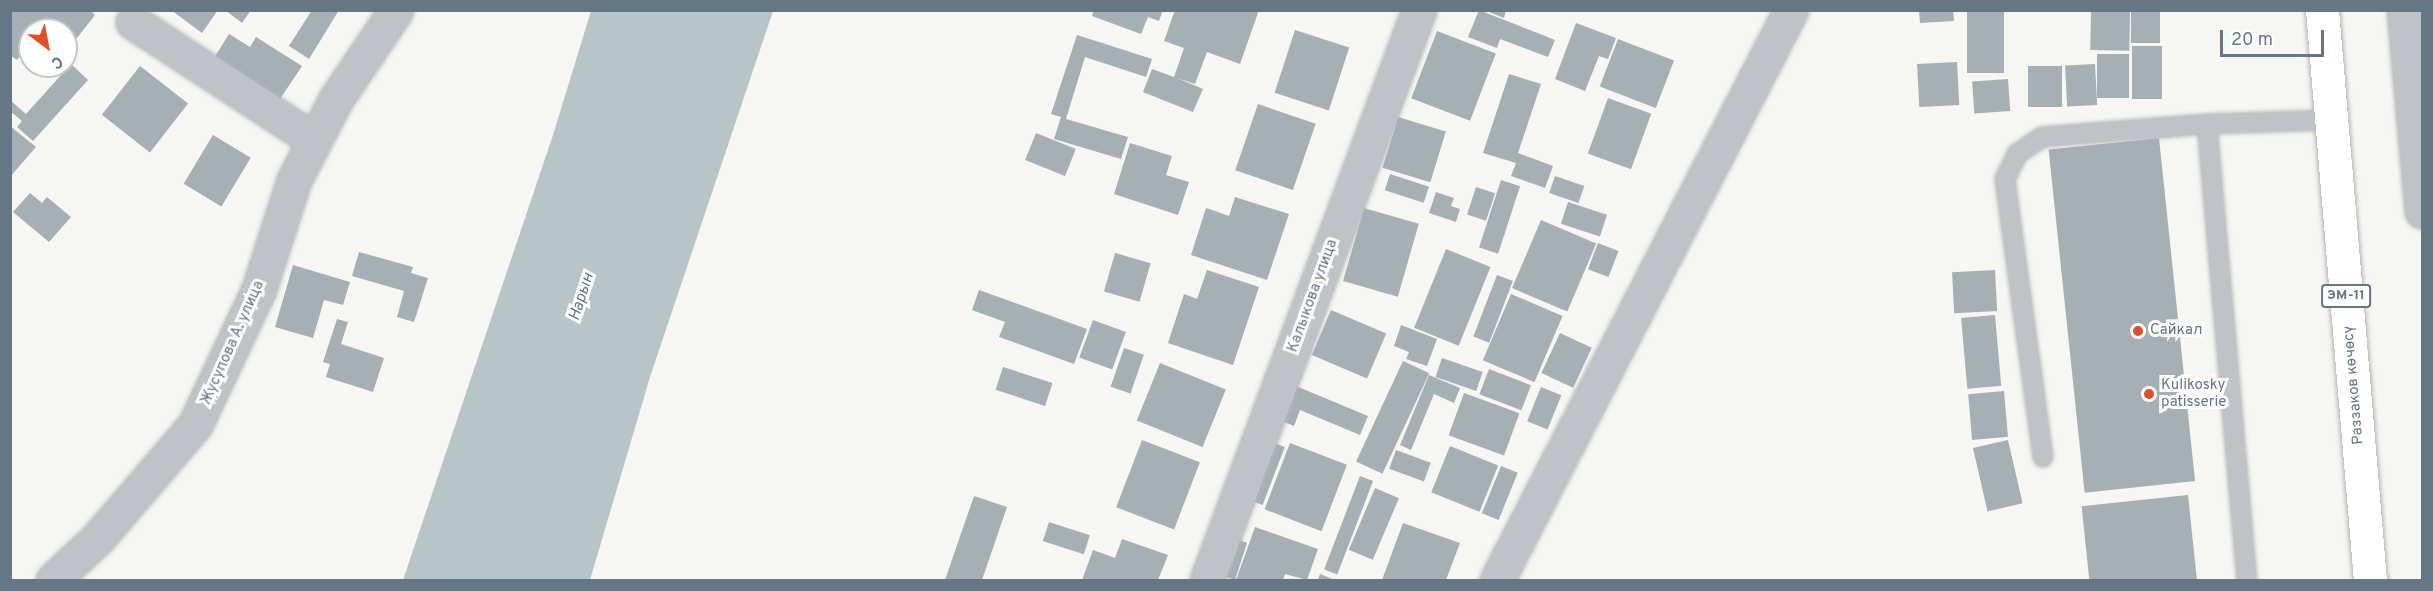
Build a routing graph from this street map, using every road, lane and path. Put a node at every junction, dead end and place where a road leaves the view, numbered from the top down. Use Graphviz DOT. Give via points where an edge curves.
graph roads {
  1 [pos="396,10"];
  2 [pos="1419,10"];
  3 [pos="1791,10"];
  4 [pos="2322,10"];
  5 [pos="2404,10"];
  6 [pos="133,22"];
  7 [pos="2331,120"];
  8 [pos="2207,124"];
  9 [pos="314,141"];
  10 [pos="2422,211"];
  11 [pos="2043,457"];
  12 [pos="53,580"];
  13 [pos="1207,580"];
  14 [pos="1497,580"];
  15 [pos="2247,580"];
  16 [pos="2370,580"];
  1 -- 9 [label="street, Жусупова А. улица" via="336,99"];
  2 -- 13 [label="street, Калыкова улица"];
  3 -- 14 [label="street"];
  4 -- 7 [label="highway, Раззаков көчөсү / ЭМ-11"];
  5 -- 10 [label="street"];
  6 -- 9 [label="street"];
  7 -- 8 [label="lane"];
  7 -- 16 [label="highway, Раззаков көчөсү / ЭМ-11"];
  8 -- 11 [label="lane" via="2042,137 2017,154 2005,179"];
  8 -- 15 [label="lane"];
  9 -- 12 [label="street, Жусупова А. улица" via="294,180 259,289 195,425 98,538"];
}
